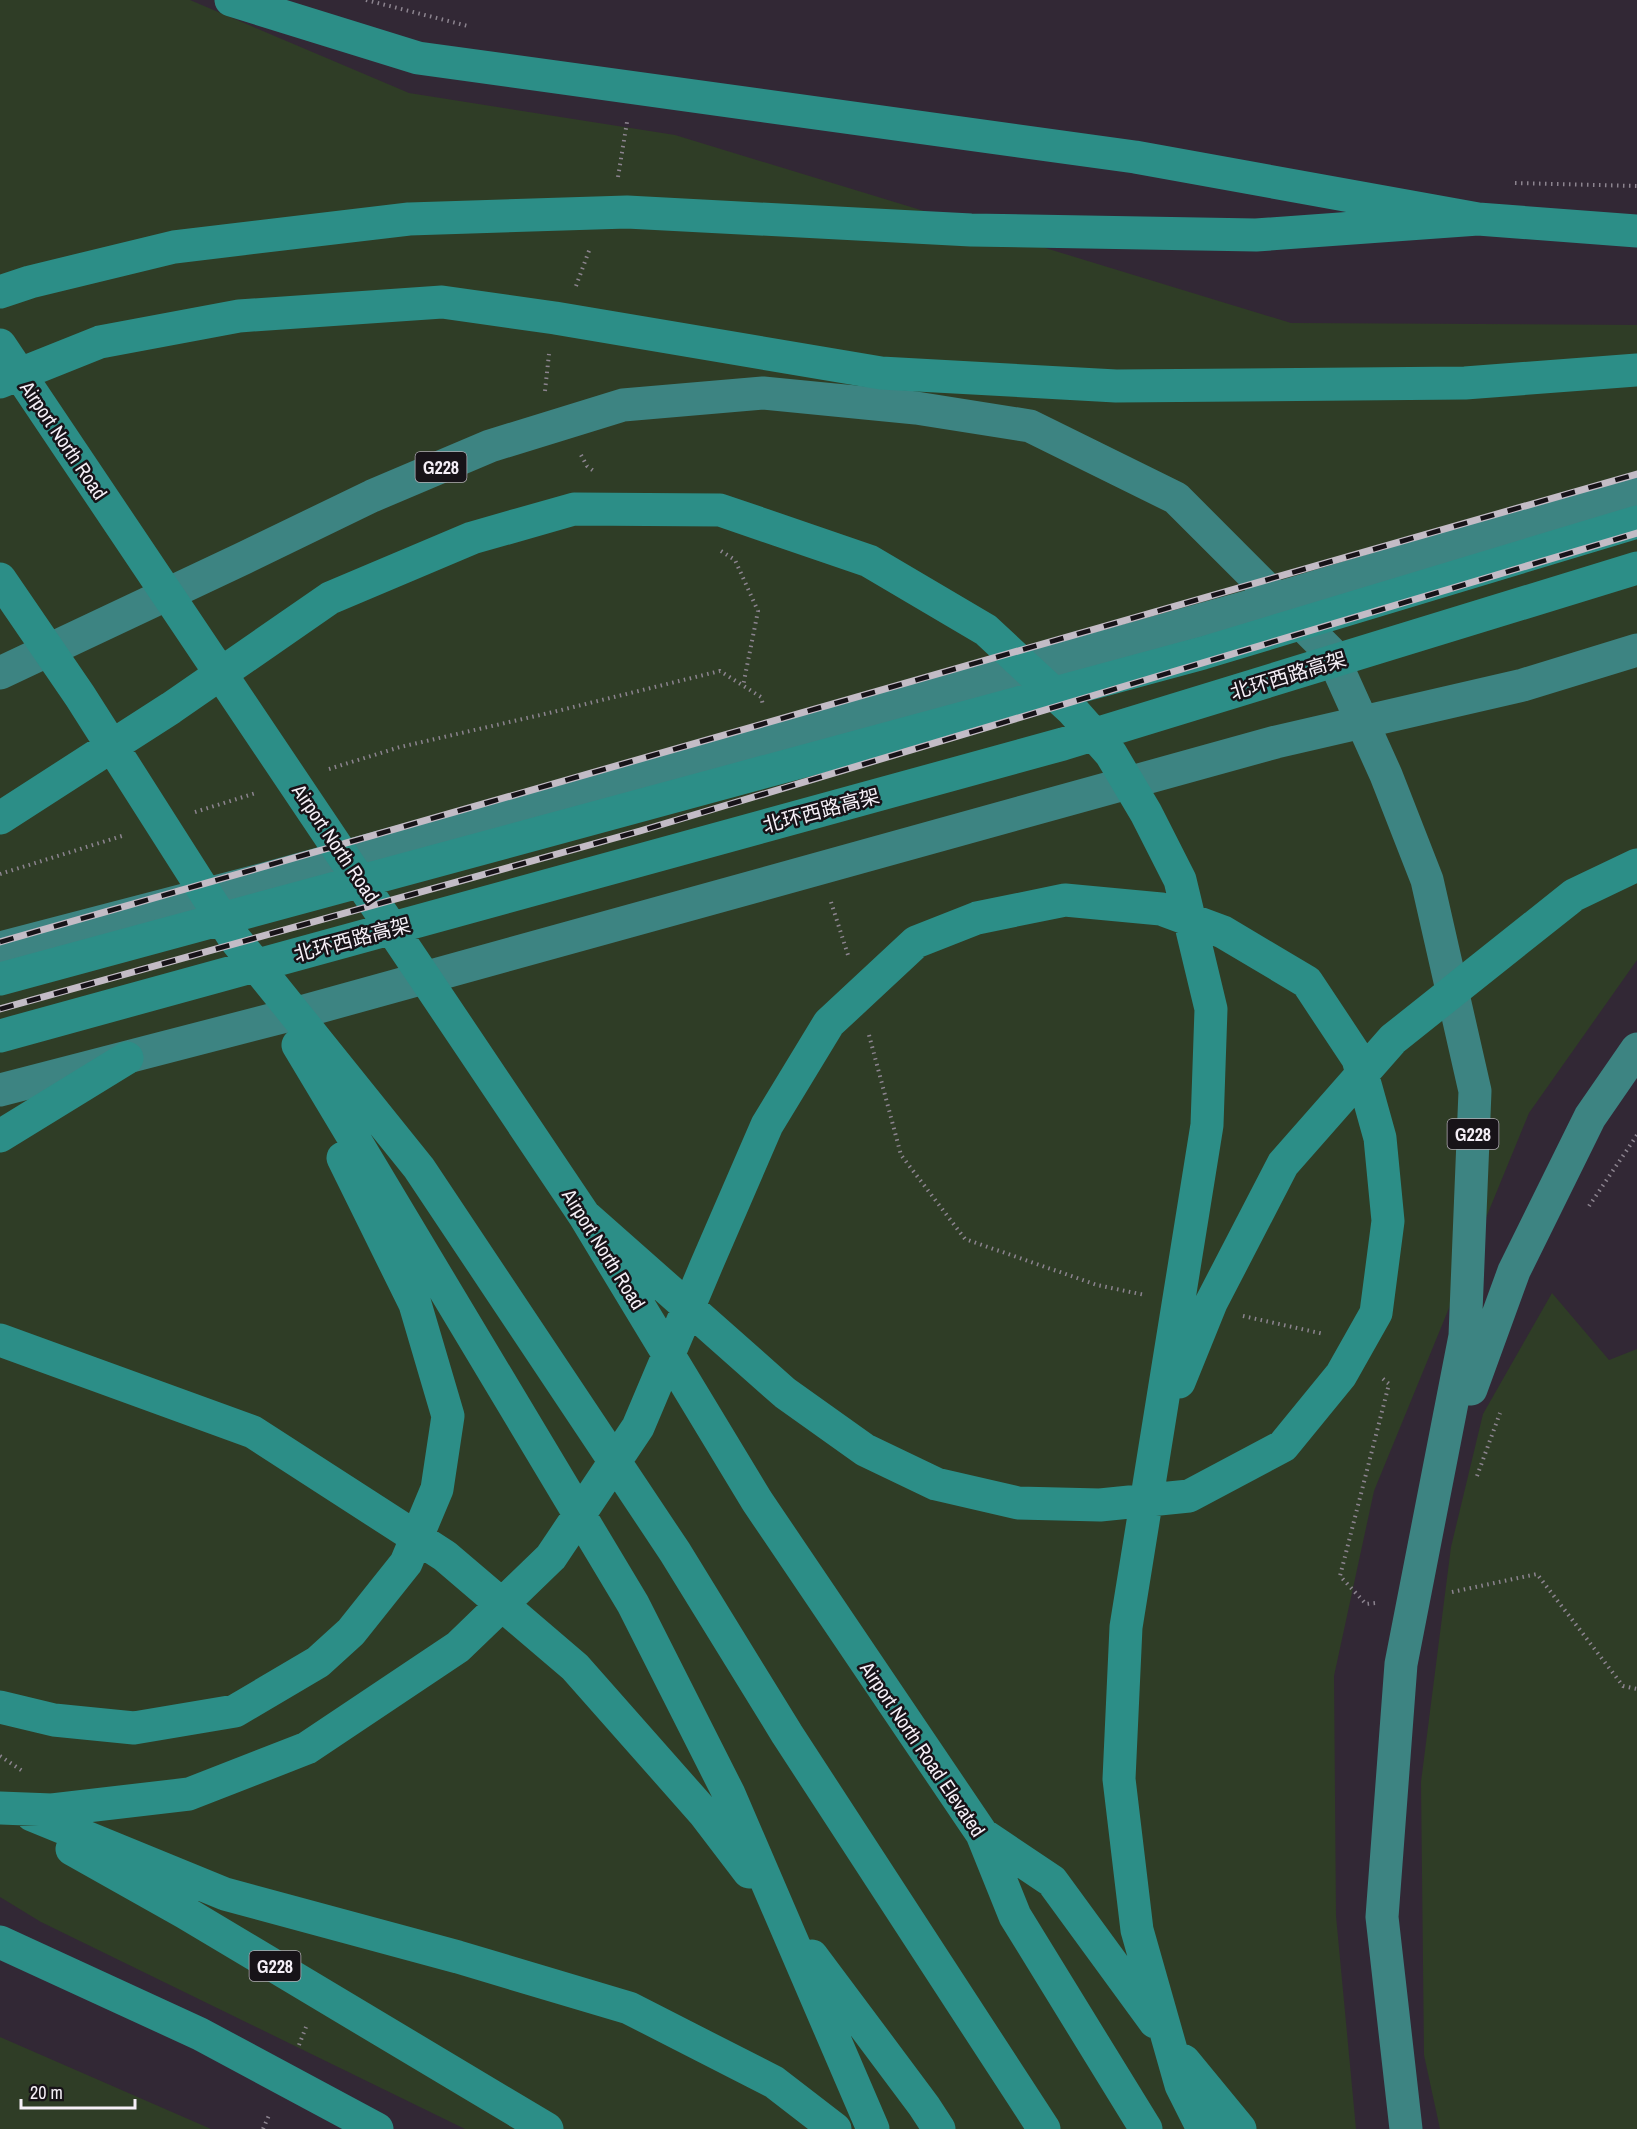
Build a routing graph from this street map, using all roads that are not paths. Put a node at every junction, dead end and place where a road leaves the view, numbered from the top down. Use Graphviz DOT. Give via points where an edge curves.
graph roads {
  1 [pos="231,0"];
  2 [pos="1478,219"];
  3 [pos="1637,231"];
  4 [pos="0,292"];
  5 [pos="0,345"];
  6 [pos="1637,370"];
  7 [pos="0,382"];
  8 [pos="1637,490"];
  9 [pos="1637,522"];
  10 [pos="1637,568"];
  11 [pos="0,579"];
  12 [pos="1637,650"];
  13 [pos="0,673"];
  14 [pos="0,818"];
  15 [pos="1637,865"];
  16 [pos="234,938"];
  17 [pos="0,948"];
  18 [pos="0,979"];
  19 [pos="0,1036"];
  20 [pos="1637,1049"];
  21 [pos="127,1058"];
  22 [pos="0,1090"];
  23 [pos="0,1136"];
  24 [pos="584,1215"];
  25 [pos="0,1340"];
  26 [pos="1157,1436"];
  27 [pos="1436,1486"];
  28 [pos="757,1501"];
  29 [pos="0,1707"];
  30 [pos="0,1802"];
  31 [pos="0,1808"];
  32 [pos="982,1834"];
  33 [pos="0,1942"];
  34 [pos="377,2129"];
  35 [pos="547,2129"];
  36 [pos="836,2129"];
  37 [pos="873,2129"];
  38 [pos="939,2129"];
  39 [pos="1044,2129"];
  40 [pos="1146,2129"];
  41 [pos="1203,2129"];
  42 [pos="1240,2129"];
  43 [pos="1406,2129"];
  1 -- 2 [label="highway" via="418,58 1135,158"];
  2 -- 3 [label="highway"];
  2 -- 4 [label="highway" via="1256,235 971,230 627,212 409,219 174,247"];
  5 -- 24 [label="highway, Airport North Road"];
  6 -- 7 [label="highway" via="1465,383 1128,386 882,373 442,302 227,318 100,342"];
  8 -- 17 [label="main road" via="1239,609 276,876"];
  9 -- 18 [label="highway" via="1203,653"];
  10 -- 19 [label="highway, 北环西路高架" via="1063,744"];
  11 -- 16 [label="highway" via="80,696"];
  12 -- 21 [label="main road" via="1523,685 1276,742"];
  13 -- 27 [label="main road, G228" via="372,496 490,446 623,405 763,393 916,408 1030,426 1176,498 1331,653 1386,775 1427,880 1475,1091 1465,1336"];
  14 -- 26 [label="highway" via="171,708 330,598 472,538 574,509 720,510 869,561 986,630 1073,711 1111,754 1180,880 1211,1009 1207,1125"];
  15 -- 26 [label="highway" via="1575,895 1393,1039 1283,1164 1211,1303"];
  16 -- 29 [label="highway" via="415,1304 448,1416 437,1489 406,1563 351,1632 318,1662 235,1711 134,1728 54,1720"];
  16 -- 37 [label="highway" via="633,1604 729,1794"];
  16 -- 39 [label="highway" via="419,1168 675,1552 787,1734"];
  20 -- 27 [label="main road" via="1590,1117 1514,1271"];
  21 -- 22 [label="main road"];
  21 -- 23 [label="highway"];
  24 -- 28 [label="highway, Airport North Road"];
  24 -- 31 [label="highway" via="785,1394 865,1450 936,1484 1008,1501 1100,1505 1189,1496 1283,1446 1341,1375 1376,1313 1388,1221 1380,1138 1358,1059 1307,982 1223,932 1161,909 1065,900 977,918 916,942 829,1023 767,1125 638,1427 551,1557 458,1647 307,1748 189,1794 52,1810"];
  25 -- 38 [label="highway" via="253,1432 445,1556 575,1667 704,1813"];
  26 -- 41 [label="highway" via="1126,1627 1119,1779 1137,1930 1181,2085"];
  27 -- 43 [label="main road, G228" via="1401,1664 1382,1917"];
  28 -- 32 [label="highway, Airport North Road Elevated"];
  30 -- 36 [label="highway" via="225,1894 629,2008 774,2082"];
  31 -- 35 [label="highway, G228" via="184,1912"];
  32 -- 40 [label="highway, Airport North Road Elevated" via="1015,1916"];
  32 -- 42 [label="highway" via="1052,1881"];
  33 -- 34 [label="highway" via="200,2034"];
}
